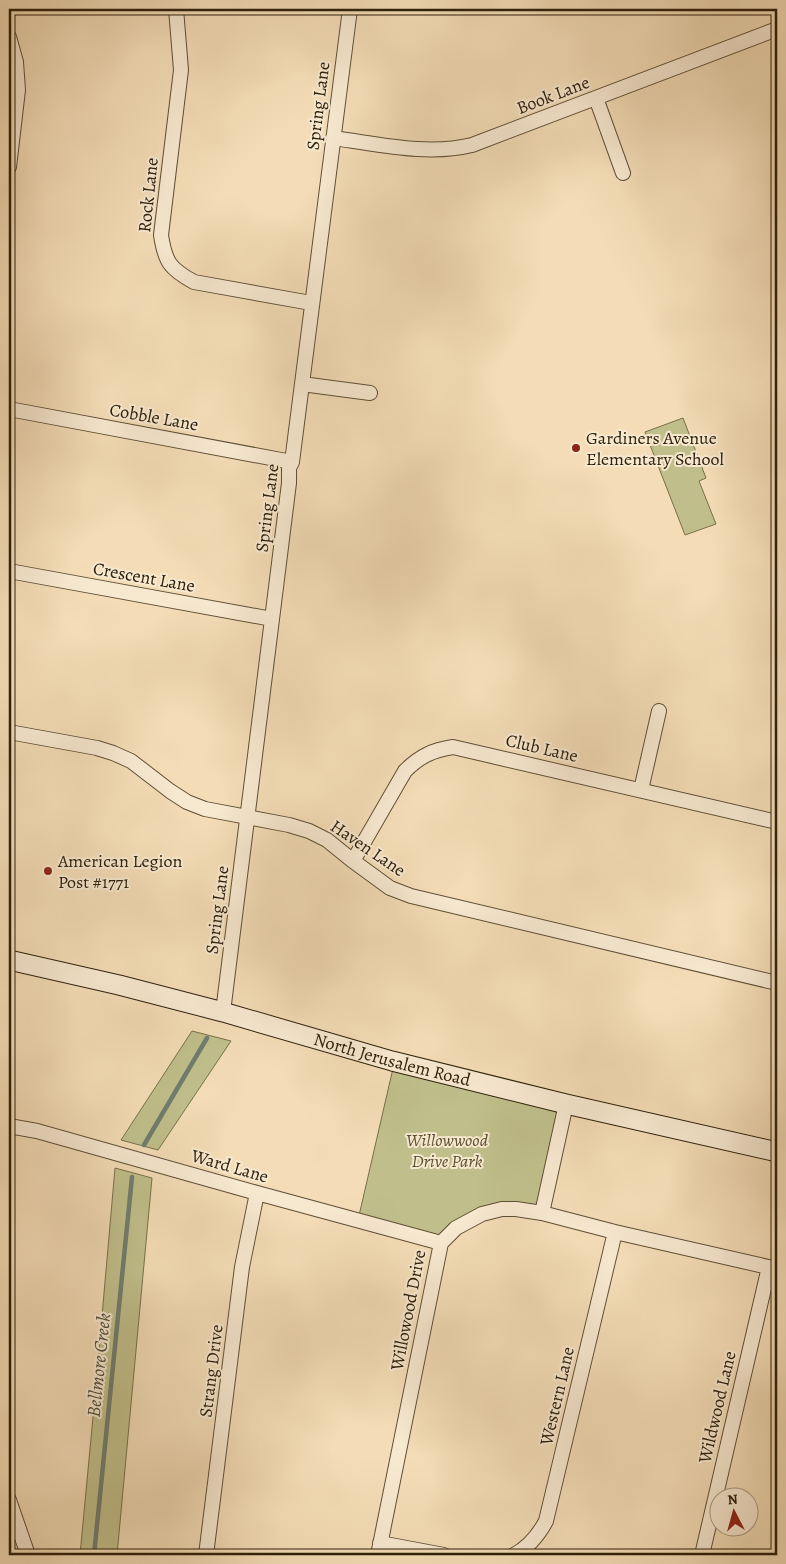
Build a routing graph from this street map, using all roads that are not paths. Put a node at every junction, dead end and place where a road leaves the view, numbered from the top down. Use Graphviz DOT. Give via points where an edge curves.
graph roads {
  1 [pos="176,9"];
  2 [pos="350,9"];
  3 [pos="777,29"];
  4 [pos="9,37"];
  5 [pos="596,98"];
  6 [pos="333,138"];
  7 [pos="9,167"];
  8 [pos="623,173"];
  9 [pos="311,303"];
  10 [pos="302,384"];
  11 [pos="370,393"];
  12 [pos="9,409"];
  13 [pos="292,462"];
  14 [pos="9,571"];
  15 [pos="272,619"];
  16 [pos="659,711"];
  17 [pos="9,732"];
  18 [pos="641,790"];
  19 [pos="247,817"];
  20 [pos="777,822"];
  21 [pos="353,861"];
  22 [pos="9,960"];
  23 [pos="777,983"];
  24 [pos="223,1012"];
  25 [pos="566,1104"];
  26 [pos="9,1126"];
  27 [pos="777,1152"];
  28 [pos="257,1193"];
  29 [pos="542,1213"];
  30 [pos="615,1232"];
  31 [pos="441,1243"];
  32 [pos="773,1268"];
  33 [pos="9,1500"];
  34 [pos="379,1549"];
  35 [pos="28,1555"];
  36 [pos="206,1555"];
  37 [pos="444,1555"];
  38 [pos="514,1555"];
  39 [pos="702,1555"];
  1 -- 9 [label="street, Rock Lane" via="181,70 161,235 163,252 179,274 194,282"];
  2 -- 6 [label="street, Spring Lane"];
  3 -- 5 [label="street, Book Lane"];
  4 -- 7 [label="street" via="16,62 18,90"];
  5 -- 6 [label="street, Book Lane" via="458,149 419,149"];
  5 -- 8 [label="street"];
  6 -- 9 [label="street, Spring Lane"];
  9 -- 10 [label="street, Spring Lane"];
  10 -- 11 [label="street"];
  10 -- 13 [label="street, Spring Lane"];
  12 -- 13 [label="street, Cobble Lane"];
  13 -- 15 [label="street, Spring Lane"];
  14 -- 15 [label="street, Crescent Lane"];
  15 -- 19 [label="street, Spring Lane"];
  16 -- 18 [label="street"];
  17 -- 19 [label="street, Haven Lane" via="113,753 131,761 187,802"];
  18 -- 20 [label="street, Club Lane"];
  18 -- 21 [label="street, Club Lane" via="472,751 438,749 415,761 405,771"];
  19 -- 21 [label="street, Haven Lane" via="309,831 327,840"];
  19 -- 24 [label="street, Spring Lane"];
  21 -- 23 [label="street, Haven Lane" via="390,888 411,896"];
  22 -- 24 [label="main road, North Jerusalem Road"];
  24 -- 25 [label="main road, North Jerusalem Road" via="392,1061"];
  25 -- 27 [label="main road, North Jerusalem Road"];
  25 -- 29 [label="street"];
  26 -- 28 [label="street, Ward Lane"];
  28 -- 31 [label="street, Ward Lane"];
  28 -- 36 [label="street, Strang Drive" via="242,1267"];
  29 -- 30 [label="street, Willowood Drive"];
  29 -- 31 [label="street, Willowood Drive" via="509,1209 482,1214 456,1228"];
  30 -- 32 [label="street, Willowood Drive"];
  30 -- 38 [label="street, Western Lane" via="546,1521 536,1538"];
  31 -- 34 [label="street, Willowood Drive"];
  32 -- 39 [label="street, Wildwood Lane"];
  33 -- 35 [label="street"];
  34 -- 37 [label="street"];
}
